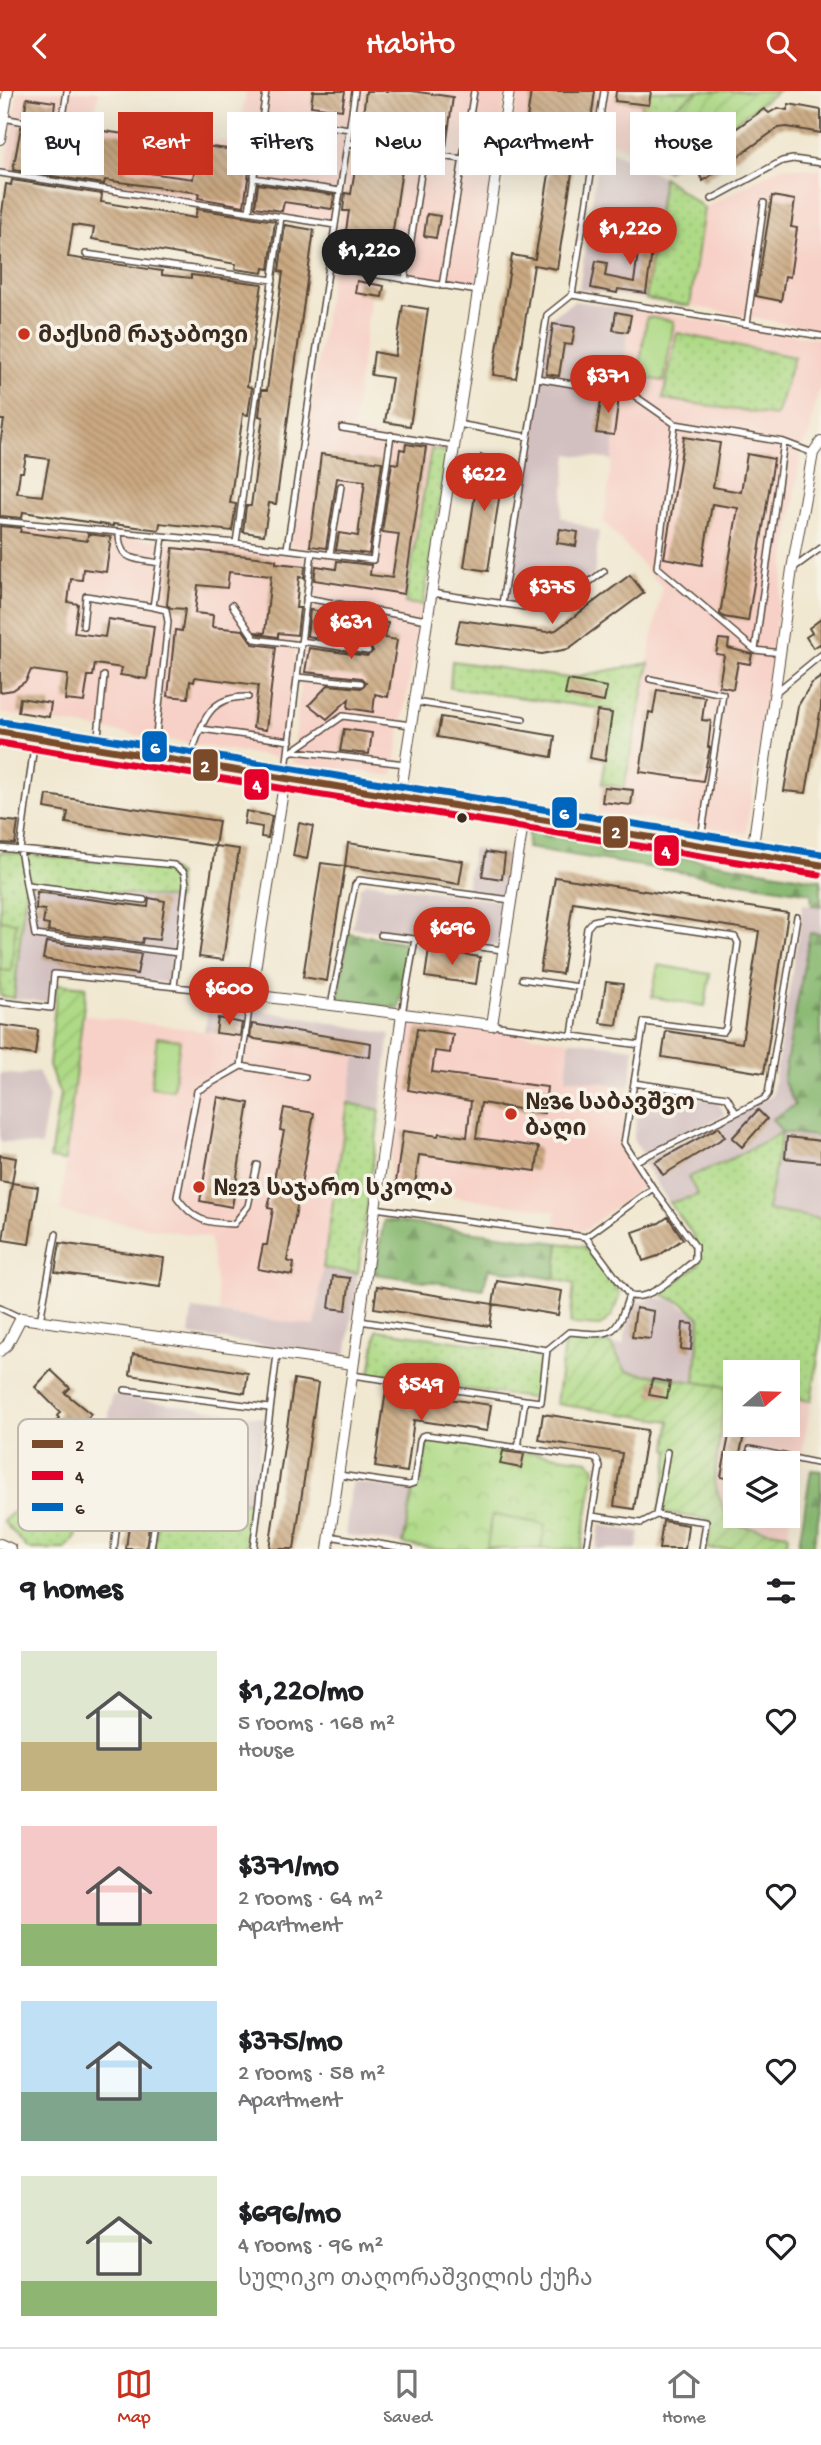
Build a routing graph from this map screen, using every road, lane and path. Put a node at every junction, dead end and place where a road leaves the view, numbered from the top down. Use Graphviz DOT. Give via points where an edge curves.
graph roads {
  1 [pos="8,91"];
  2 [pos="68,91"];
  3 [pos="266,91"];
  4 [pos="355,91"];
  5 [pos="474,91"];
  6 [pos="509,91"];
  7 [pos="604,91"];
  8 [pos="64,112"];
  9 [pos="263,112"];
  10 [pos="471,112"];
  11 [pos="506,112"];
  12 [pos="601,112"];
  13 [pos="3,118"];
  14 [pos="21,121"];
  15 [pos="337,127"];
  16 [pos="349,129"];
  17 [pos="0,139"];
  18 [pos="347,143"];
  19 [pos="351,144"];
  20 [pos="821,163"];
  21 [pos="0,173"];
  22 [pos="253,175"];
  23 [pos="421,175"];
  24 [pos="460,175"];
  25 [pos="496,175"];
  26 [pos="591,175"];
  27 [pos="253,178"];
  28 [pos="340,191"];
  29 [pos="712,199"];
  30 [pos="764,203"];
  31 [pos="249,211"];
  32 [pos="281,217"];
  33 [pos="335,225"];
  34 [pos="86,254"];
  35 [pos="329,267"];
  36 [pos="273,279"];
  37 [pos="405,279"];
  38 [pos="442,286"];
  39 [pos="478,291"];
  40 [pos="572,295"];
  41 [pos="747,324"];
  42 [pos="821,335"];
  43 [pos="537,379"];
  44 [pos="458,424"];
  45 [pos="675,424"];
  46 [pos="342,428"];
  47 [pos="391,435"];
  48 [pos="528,437"];
  49 [pos="784,442"];
  50 [pos="821,442"];
  51 [pos="454,446"];
  52 [pos="813,453"];
  53 [pos="341,486"];
  54 [pos="0,521"];
  55 [pos="119,533"];
  56 [pos="163,537"];
  57 [pos="236,543"];
  58 [pos="287,548"];
  59 [pos="821,548"];
  60 [pos="312,552"];
  61 [pos="330,554"];
  62 [pos="159,563"];
  63 [pos="792,569"];
  64 [pos="604,571"];
  65 [pos="432,593"];
  66 [pos="306,599"];
  67 [pos="502,604"];
  68 [pos="232,605"];
  69 [pos="153,607"];
  70 [pos="428,620"];
  71 [pos="83,626"];
  72 [pos="301,643"];
  73 [pos="755,650"];
  74 [pos="368,651"];
  75 [pos="781,653"];
  76 [pos="821,655"];
  77 [pos="104,676"];
  78 [pos="297,677"];
  79 [pos="650,679"];
  80 [pos="360,684"];
  81 [pos="776,692"];
  82 [pos="248,697"];
  83 [pos="415,702"];
  84 [pos="523,719"];
  85 [pos="411,725"];
  86 [pos="201,729"];
  87 [pos="0,732"];
  88 [pos="35,738"];
  89 [pos="290,741"];
  90 [pos="96,748"];
  91 [pos="295,751"];
  92 [pos="288,754"];
  93 [pos="154,757"];
  94 [pos="188,762"];
  95 [pos="405,764"];
  96 [pos="285,778"];
  97 [pos="400,797"];
  98 [pos="524,817"];
  99 [pos="700,845"];
  100 [pos="0,848"];
  101 [pos="20,850"];
  102 [pos="752,853"];
  103 [pos="821,865"];
  104 [pos="28,885"];
  105 [pos="144,900"];
  106 [pos="511,900"];
  107 [pos="797,917"];
  108 [pos="381,935"];
  109 [pos="415,939"];
  110 [pos="503,950"];
  111 [pos="178,953"];
  112 [pos="522,979"];
  113 [pos="174,987"];
  114 [pos="579,987"];
  115 [pos="251,995"];
  116 [pos="0,1002"];
  117 [pos="331,1005"];
  118 [pos="402,1014"];
  119 [pos="492,1024"];
  120 [pos="572,1035"];
  121 [pos="640,1045"];
  122 [pos="240,1066"];
  123 [pos="305,1077"];
  124 [pos="634,1083"];
  125 [pos="736,1113"];
  126 [pos="636,1161"];
  127 [pos="257,1165"];
  128 [pos="653,1188"];
  129 [pos="375,1208"];
  130 [pos="56,1234"];
  131 [pos="586,1237"];
  132 [pos="629,1295"];
  133 [pos="0,1308"];
  134 [pos="21,1318"];
  135 [pos="40,1321"];
  136 [pos="360,1321"];
  137 [pos="547,1350"];
  138 [pos="0,1351"];
  139 [pos="277,1353"];
  140 [pos="353,1369"];
  141 [pos="125,1390"];
  142 [pos="525,1400"];
  143 [pos="269,1408"];
  144 [pos="518,1448"];
  145 [pos="750,1449"];
  146 [pos="667,1452"];
  147 [pos="821,1464"];
  148 [pos="338,1475"];
  149 [pos="656,1515"];
  150 [pos="592,1517"];
  151 [pos="116,1531"];
  152 [pos="154,1531"];
  153 [pos="330,1536"];
  154 [pos="114,1549"];
  155 [pos="152,1549"];
  156 [pos="253,1549"];
  157 [pos="328,1549"];
  158 [pos="410,1549"];
  159 [pos="586,1549"];
  160 [pos="702,1549"];
  1 -- 13 [label="street"];
  2 -- 8 [label="lane"];
  3 -- 9 [label="lane"];
  4 -- 16 [label="lane"];
  5 -- 10 [label="lane"];
  6 -- 11 [label="street"];
  7 -- 12 [label="lane"];
  13 -- 14 [label="lane"];
  13 -- 17 [label="street"];
  15 -- 16 [label="lane"];
  16 -- 18 [label="lane"];
  18 -- 19 [label="lane"];
  18 -- 28 [label="lane"];
  20 -- 29 [label="lane" via="782,161"];
  21 -- 31 [label="lane"];
  22 -- 27 [label="lane"];
  23 -- 37 [label="lane"];
  24 -- 38 [label="lane"];
  25 -- 39 [label="street"];
  26 -- 40 [label="lane"];
  27 -- 28 [label="lane"];
  27 -- 31 [label="lane"];
  28 -- 33 [label="lane"];
  30 -- 41 [label="lane"];
  31 -- 32 [label="lane"];
  32 -- 33 [label="lane"];
  32 -- 36 [label="lane"];
  33 -- 35 [label="lane"];
  34 -- 36 [label="lane"];
  35 -- 37 [label="lane"];
  35 -- 58 [label="lane"];
  36 -- 57 [label="lane"];
  37 -- 38 [label="lane"];
  38 -- 39 [label="lane"];
  39 -- 44 [label="street"];
  40 -- 41 [label="lane"];
  40 -- 43 [label="lane" via="547,315"];
  41 -- 42 [label="lane"];
  43 -- 45 [label="lane" via="632,394"];
  43 -- 48 [label="lane"];
  44 -- 48 [label="lane"];
  44 -- 51 [label="street"];
  45 -- 49 [label="lane"];
  45 -- 73 [label="lane" via="657,567"];
  46 -- 47 [label="lane"];
  47 -- 51 [label="lane"];
  47 -- 61 [label="lane" via="373,560"];
  48 -- 67 [label="lane"];
  49 -- 52 [label="lane"];
  49 -- 73 [label="lane"];
  50 -- 52 [label="street"];
  51 -- 65 [label="street"];
  52 -- 63 [label="street"];
  53 -- 61 [label="lane"];
  54 -- 55 [label="lane"];
  55 -- 56 [label="lane"];
  55 -- 62 [label="lane" via="119,548 125,555"];
  56 -- 57 [label="lane"];
  56 -- 62 [label="lane"];
  57 -- 58 [label="lane"];
  58 -- 60 [label="lane"];
  59 -- 63 [label="lane"];
  60 -- 61 [label="lane"];
  60 -- 66 [label="lane"];
  62 -- 69 [label="lane"];
  63 -- 75 [label="street"];
  64 -- 67 [label="lane" via="551,611"];
  65 -- 67 [label="lane"];
  65 -- 70 [label="street"];
  66 -- 70 [label="lane"];
  66 -- 72 [label="lane"];
  68 -- 72 [label="lane" via="255,639"];
  69 -- 71 [label="lane" via="86,596"];
  69 -- 93 [label="lane" via="166,610 168,622"];
  70 -- 83 [label="street"];
  72 -- 74 [label="lane"];
  72 -- 78 [label="lane"];
  73 -- 75 [label="lane"];
  75 -- 81 [label="street"];
  76 -- 81 [label="lane"];
  77 -- 90 [label="lane"];
  78 -- 80 [label="lane"];
  78 -- 89 [label="lane"];
  79 -- 99 [label="lane" via="723,694"];
  81 -- 102 [label="street"];
  82 -- 86 [label="lane" via="232,697 214,705"];
  83 -- 84 [label="lane"];
  83 -- 85 [label="street"];
  85 -- 91 [label="lane" via="343,716"];
  85 -- 95 [label="street"];
  86 -- 89 [label="lane"];
  86 -- 94 [label="lane"];
  87 -- 88 [label="street"];
  88 -- 90 [label="street"];
  88 -- 101 [label="lane"];
  89 -- 92 [label="lane"];
  90 -- 93 [label="street"];
  91 -- 92 [label="lane"];
  91 -- 95 [label="lane"];
  92 -- 96 [label="lane"];
  93 -- 94 [label="street"];
  94 -- 96 [label="street"];
  95 -- 97 [label="street"];
  96 -- 97 [label="street"];
  96 -- 115 [label="street"];
  97 -- 98 [label="street"];
  98 -- 99 [label="street"];
  98 -- 106 [label="street"];
  99 -- 102 [label="street"];
  100 -- 101 [label="lane"];
  101 -- 104 [label="lane"];
  101 -- 111 [label="lane" via="174,865 184,872 186,884"];
  102 -- 103 [label="street"];
  104 -- 105 [label="lane"];
  104 -- 111 [label="lane" via="35,935"];
  106 -- 110 [label="street"];
  106 -- 117 [label="lane" via="359,880"];
  107 -- 125 [label="lane" via="768,1094"];
  108 -- 109 [label="lane"];
  109 -- 110 [label="lane"];
  109 -- 118 [label="lane"];
  110 -- 119 [label="street"];
  111 -- 113 [label="lane"];
  112 -- 114 [label="lane"];
  113 -- 115 [label="lane"];
  113 -- 116 [label="lane" via="54,974 51,1008"];
  114 -- 120 [label="lane"];
  114 -- 121 [label="lane" via="587,928 593,921 606,918 736,937 723,1032 644,1022"];
  115 -- 117 [label="street"];
  115 -- 122 [label="lane"];
  117 -- 118 [label="street"];
  118 -- 119 [label="street"];
  118 -- 129 [label="street"];
  119 -- 120 [label="lane"];
  120 -- 121 [label="lane"];
  121 -- 124 [label="lane"];
  122 -- 123 [label="lane"];
  122 -- 127 [label="lane" via="197,1091 177,1197 189,1215 211,1223 234,1224 248,1206"];
  124 -- 125 [label="lane" via="727,1097"];
  124 -- 126 [label="lane" via="624,1143"];
  125 -- 126 [label="lane"];
  126 -- 128 [label="lane"];
  128 -- 131 [label="lane"];
  128 -- 132 [label="lane" via="695,1245 695,1260 648,1296"];
  129 -- 131 [label="lane"];
  129 -- 136 [label="street"];
  130 -- 135 [label="lane"];
  131 -- 132 [label="lane"];
  132 -- 137 [label="lane" via="614,1329 605,1335 569,1332"];
  133 -- 134 [label="lane"];
  134 -- 135 [label="street"];
  134 -- 138 [label="street"];
  135 -- 139 [label="street"];
  136 -- 137 [label="lane"];
  136 -- 140 [label="street"];
  137 -- 142 [label="lane" via="541,1402"];
  139 -- 140 [label="street"];
  139 -- 143 [label="lane"];
  140 -- 142 [label="lane"];
  140 -- 148 [label="street"];
  141 -- 143 [label="lane"];
  142 -- 144 [label="lane"];
  143 -- 156 [label="lane"];
  144 -- 148 [label="lane" via="426,1435 422,1436 414,1483"];
  144 -- 150 [label="lane" via="597,1460 600,1467"];
  145 -- 147 [label="lane"];
  146 -- 149 [label="lane"];
  148 -- 153 [label="street"];
  149 -- 150 [label="lane" via="641,1524"];
  149 -- 160 [label="lane" via="706,1522"];
  150 -- 159 [label="lane"];
  151 -- 154 [label="lane"];
  152 -- 155 [label="lane"];
  153 -- 157 [label="street"];
  153 -- 158 [label="lane"];
}
